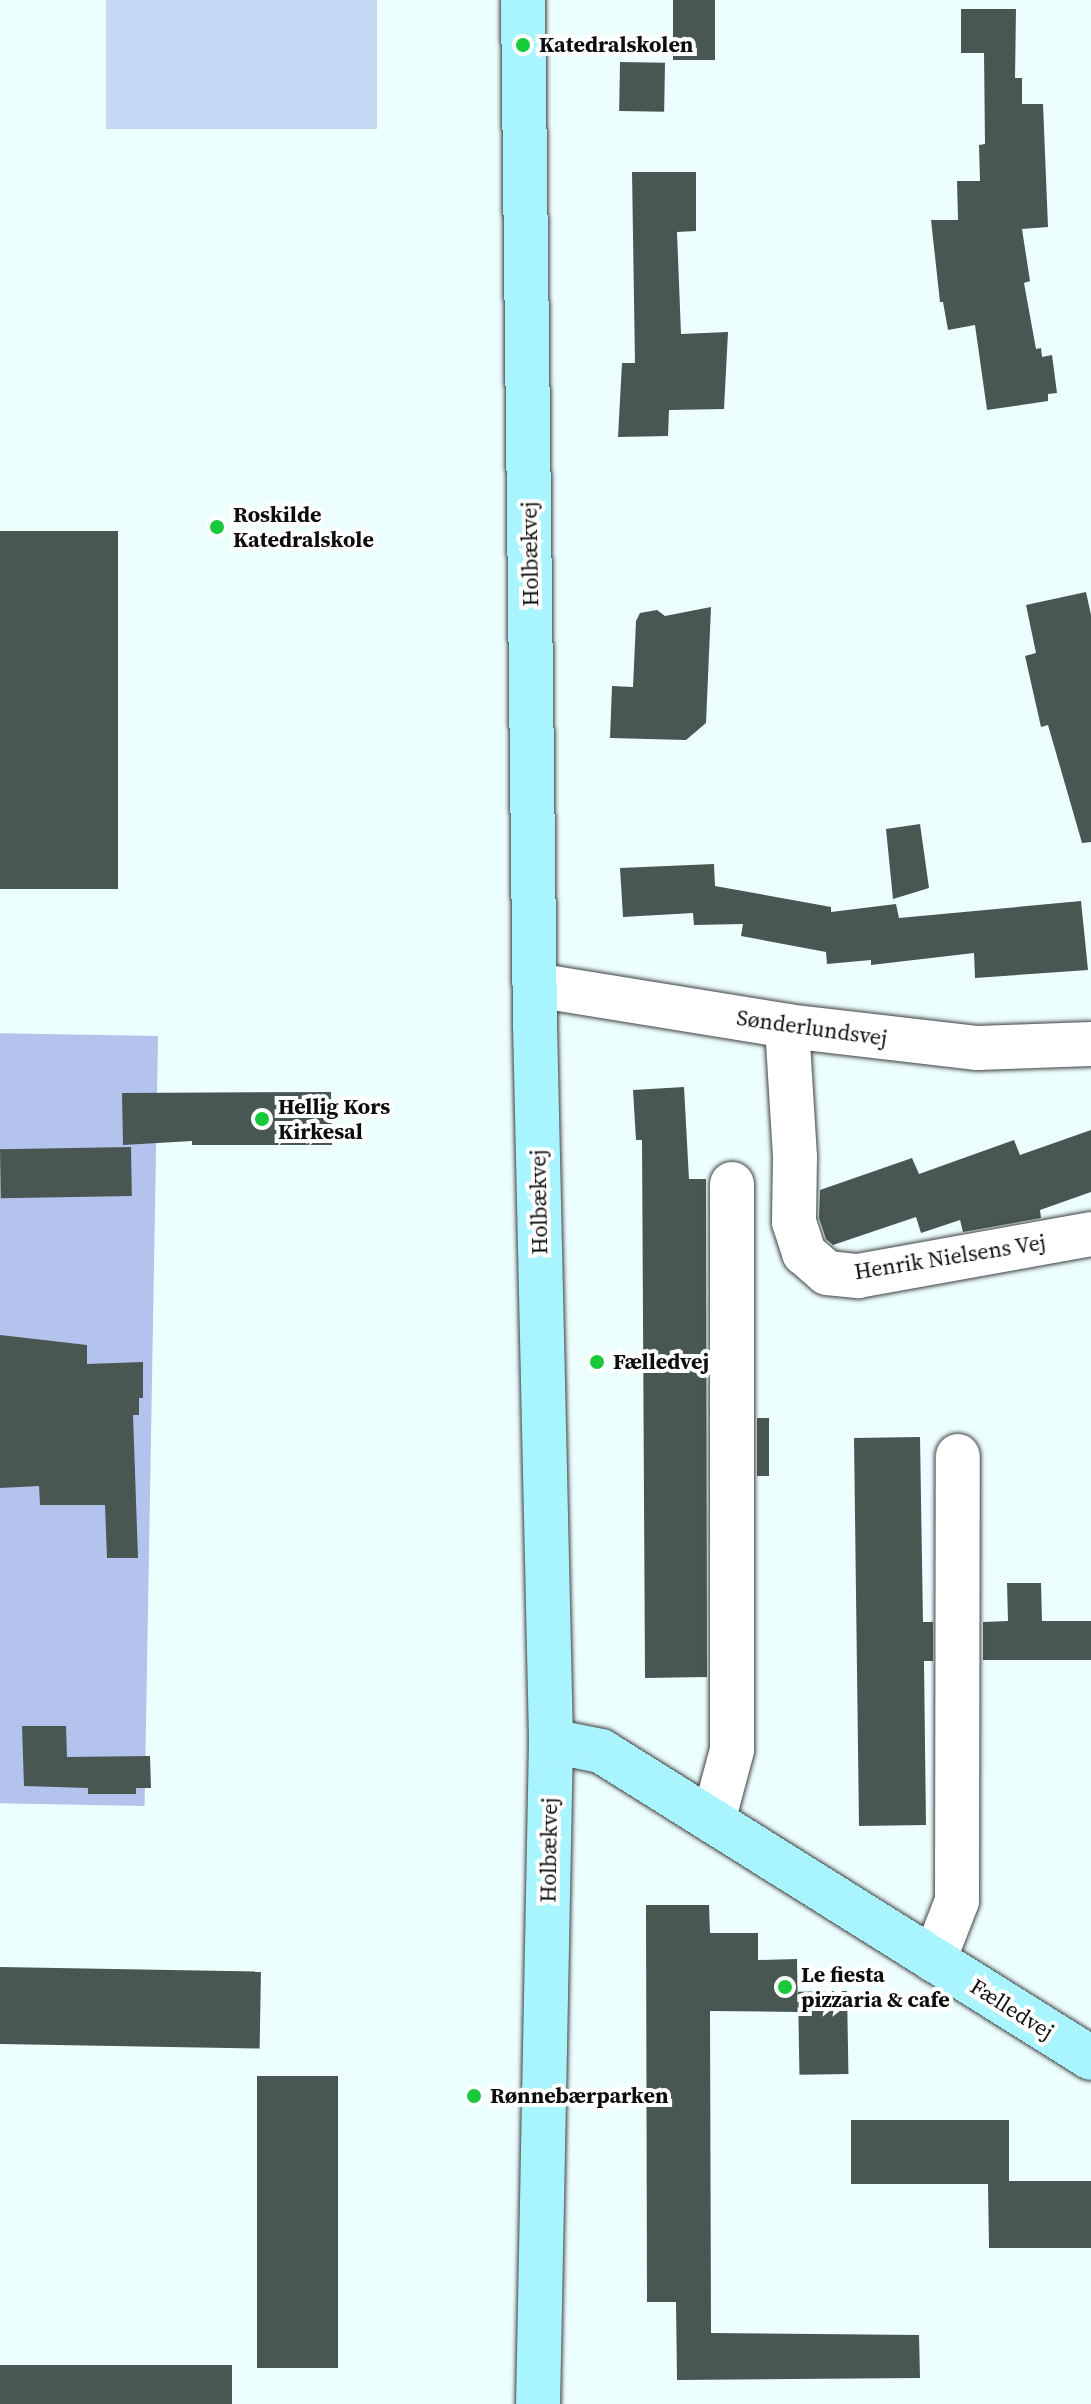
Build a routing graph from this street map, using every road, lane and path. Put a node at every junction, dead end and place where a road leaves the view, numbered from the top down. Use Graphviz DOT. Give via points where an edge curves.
graph roads {
  1 [pos="523,0"];
  2 [pos="535,985"];
  3 [pos="787,1026"];
  4 [pos="1091,1044"];
  5 [pos="732,1184"];
  6 [pos="1091,1234"];
  7 [pos="958,1456"];
  8 [pos="551,1741"];
  9 [pos="713,1821"];
  10 [pos="934,1960"];
  11 [pos="1091,2058"];
  12 [pos="538,2404"];
  1 -- 2 [label="street, Holbækvej"];
  2 -- 3 [label="street, Sønderlundsvej"];
  2 -- 8 [label="street, Holbækvej"];
  3 -- 4 [label="street, Sønderlundsvej" via="978,1048"];
  3 -- 6 [label="street, Henrik Nielsens Vej" via="794,1222 804,1253 827,1273 858,1276"];
  5 -- 9 [label="street" via="732,1750"];
  7 -- 10 [label="street" via="957,1901"];
  8 -- 9 [label="street, Fælledvej" via="601,1751"];
  8 -- 12 [label="street, Holbækvej"];
  9 -- 10 [label="street, Fælledvej"];
  10 -- 11 [label="street, Fælledvej"];
}
